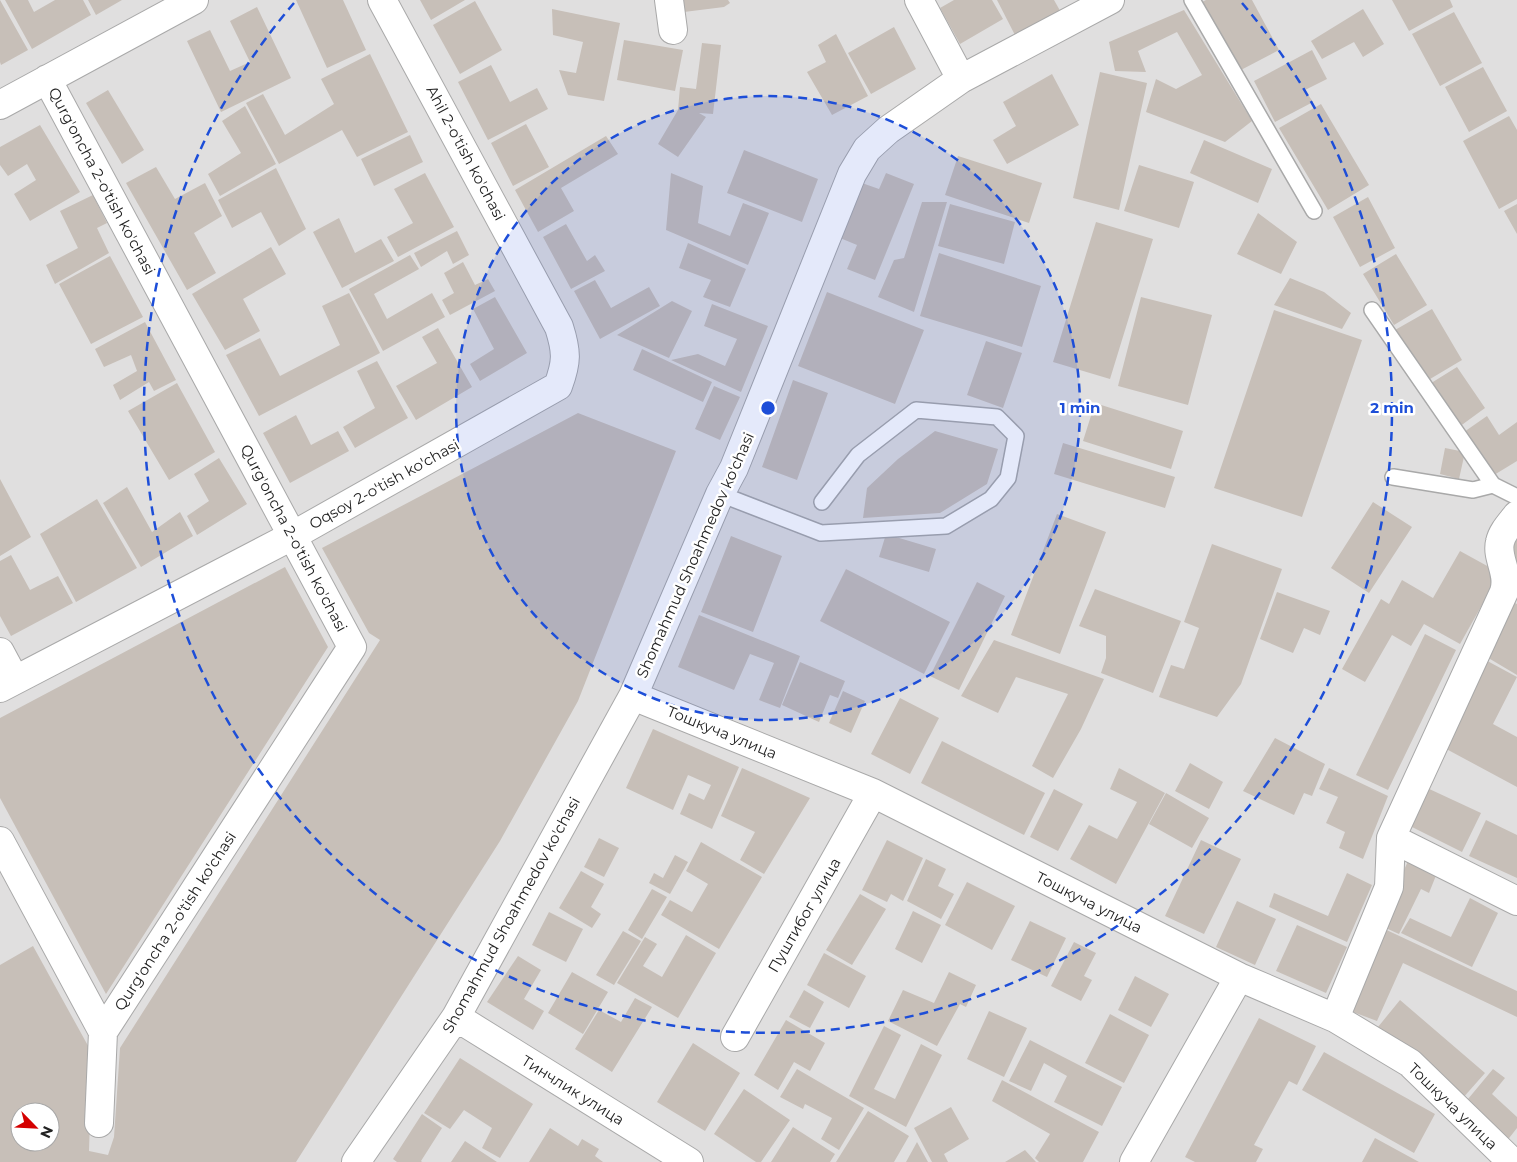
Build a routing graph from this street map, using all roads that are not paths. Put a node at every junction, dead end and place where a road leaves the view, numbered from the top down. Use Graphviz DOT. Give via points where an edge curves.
graph roads {
  1 [pos="194,0"];
  2 [pos="382,0"];
  3 [pos="670,0"];
  4 [pos="919,0"];
  5 [pos="1110,0"];
  6 [pos="1192,0"];
  7 [pos="673,30"];
  8 [pos="47,79"];
  9 [pos="962,79"];
  10 [pos="0,105"];
  11 [pos="1314,211"];
  12 [pos="549,306"];
  13 [pos="1372,310"];
  14 [pos="1393,477"];
  15 [pos="1493,485"];
  16 [pos="720,494"];
  17 [pos="1517,497"];
  18 [pos="822,502"];
  19 [pos="1517,515"];
  20 [pos="292,536"];
  21 [pos="0,652"];
  22 [pos="8,684"];
  23 [pos="633,696"];
  24 [pos="873,793"];
  25 [pos="1391,838"];
  26 [pos="0,841"];
  27 [pos="1517,901"];
  28 [pos="1239,977"];
  29 [pos="456,1017"];
  30 [pos="1335,1018"];
  31 [pos="103,1032"];
  32 [pos="735,1037"];
  33 [pos="99,1123"];
  34 [pos="673,1158"];
  35 [pos="1143,1159"];
  36 [pos="356,1162"];
  37 [pos="1512,1162"];
  1 -- 8 [label="street"];
  2 -- 12 [label="street, Ahil 2-o'tish ko'chasi"];
  3 -- 7 [label="street"];
  4 -- 9 [label="street"];
  5 -- 9 [label="street, Shomahmud Shoahmedov ko'chasi"];
  6 -- 11 [label="lane"];
  8 -- 10 [label="street"];
  8 -- 20 [label="street, Qurg'oncha 2-o'tish ko'chasi"];
  9 -- 16 [label="street, Shomahmud Shoahmedov ko'chasi" via="888,130 867,149 852,174 734,468"];
  12 -- 20 [label="street, Oqsoy 2-o'tish ko'chasi" via="566,348 565,366 558,386"];
  13 -- 15 [label="lane"];
  14 -- 15 [label="lane" via="1473,490"];
  15 -- 17 [label="lane"];
  16 -- 18 [label="lane" via="821,534 946,526 991,499 1008,478 1016,436 996,417 916,410 858,455"];
  16 -- 23 [label="street, Shomahmud Shoahmedov ko'chasi"];
  19 -- 25 [label="street" via="1500,540 1506,576 1504,592"];
  20 -- 22 [label="street, Oqsoy 2-o'tish ko'chasi"];
  20 -- 31 [label="street, Qurg'oncha 2-o'tish ko'chasi" via="352,647"];
  21 -- 22 [label="street"];
  23 -- 24 [label="street, Тошкуча улица"];
  23 -- 29 [label="street, Shomahmud Shoahmedov ko'chasi"];
  24 -- 28 [label="street, Тошкуча улица"];
  24 -- 32 [label="street, Пуштибог улица"];
  25 -- 27 [label="street"];
  25 -- 30 [label="street" via="1389,887"];
  26 -- 31 [label="street"];
  28 -- 30 [label="street, Тошкуча улица"];
  28 -- 35 [label="street"];
  29 -- 34 [label="street, Тинчлик улица"];
  29 -- 36 [label="street, Shomahmud Shoahmedov ko'chasi"];
  30 -- 37 [label="street, Тошкуча улица" via="1410,1063"];
  31 -- 33 [label="street"];
}
